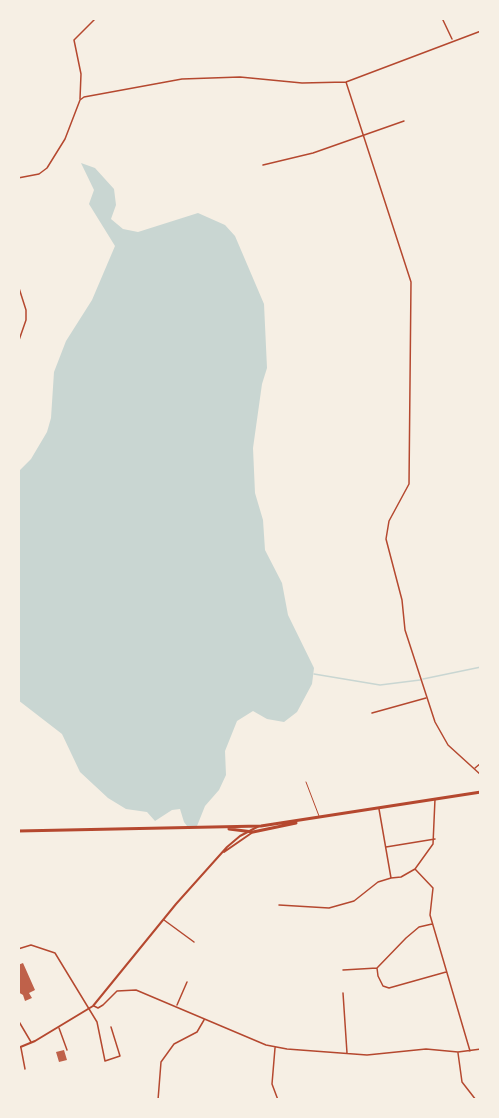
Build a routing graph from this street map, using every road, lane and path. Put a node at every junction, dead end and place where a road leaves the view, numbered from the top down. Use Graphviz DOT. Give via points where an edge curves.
graph roads {
  1 [pos="96,18"];
  2 [pos="442,18"];
  3 [pos="481,31"];
  4 [pos="453,40"];
  5 [pos="346,82"];
  6 [pos="80,100"];
  7 [pos="404,121"];
  8 [pos="361,135"];
  9 [pos="263,165"];
  10 [pos="18,178"];
  11 [pos="18,285"];
  12 [pos="18,343"];
  13 [pos="427,697"];
  14 [pos="372,712"];
  15 [pos="481,763"];
  16 [pos="475,769"];
  17 [pos="481,775"];
  18 [pos="306,782"];
  19 [pos="481,792"];
  20 [pos="435,799"];
  21 [pos="379,808"];
  22 [pos="320,818"];
  23 [pos="303,821"];
  24 [pos="261,826"];
  25 [pos="218,828"];
  26 [pos="235,830"];
  27 [pos="18,831"];
  28 [pos="248,831"];
  29 [pos="254,832"];
  30 [pos="238,837"];
  31 [pos="435,839"];
  32 [pos="386,847"];
  33 [pos="223,853"];
  34 [pos="415,869"];
  35 [pos="392,878"];
  36 [pos="279,904"];
  37 [pos="163,919"];
  38 [pos="432,924"];
  39 [pos="194,942"];
  40 [pos="18,949"];
  41 [pos="377,968"];
  42 [pos="343,970"];
  43 [pos="447,972"];
  44 [pos="187,982"];
  45 [pos="343,993"];
  46 [pos="93,1006"];
  47 [pos="176,1006"];
  48 [pos="89,1010"];
  49 [pos="205,1019"];
  50 [pos="18,1020"];
  51 [pos="111,1027"];
  52 [pos="59,1028"];
  53 [pos="31,1043"];
  54 [pos="19,1047"];
  55 [pos="275,1047"];
  56 [pos="481,1049"];
  57 [pos="67,1050"];
  58 [pos="471,1051"];
  59 [pos="458,1052"];
  60 [pos="347,1054"];
  61 [pos="25,1069"];
  62 [pos="158,1100"];
  63 [pos="278,1100"];
  64 [pos="476,1100"];
  1 -- 6 [label="street" via="74,40 81,74"];
  2 -- 4 [label="street"];
  3 -- 4 [label="street"];
  4 -- 5 [label="street"];
  5 -- 6 [label="street" via="302,83 240,77 182,79"];
  5 -- 8 [label="street"];
  6 -- 10 [label="street" via="65,139 47,168 39,174"];
  7 -- 8 [label="street"];
  8 -- 9 [label="street" via="313,153"];
  8 -- 13 [label="street" via="411,282 409,484 385,534 402,600 405,630"];
  11 -- 12 [label="street" via="26,320"];
  13 -- 14 [label="street"];
  13 -- 16 [label="street" via="441,735"];
  15 -- 16 [label="street"];
  16 -- 17 [label="street"];
  18 -- 22 [label="lane"];
  19 -- 20 [label="highway"];
  20 -- 21 [label="highway"];
  20 -- 31 [label="street"];
  21 -- 22 [label="highway"];
  21 -- 32 [label="street"];
  22 -- 23 [label="highway"];
  23 -- 24 [label="highway"];
  23 -- 29 [label="highway"];
  24 -- 25 [label="highway"];
  24 -- 28 [label="main road"];
  25 -- 26 [label="highway"];
  25 -- 27 [label="highway"];
  26 -- 28 [label="highway"];
  26 -- 30 [label="highway"];
  28 -- 29 [label="highway"];
  28 -- 30 [label="main road"];
  29 -- 33 [label="main road"];
  30 -- 33 [label="main road"];
  31 -- 32 [label="street"];
  31 -- 34 [label="street"];
  32 -- 35 [label="street"];
  33 -- 37 [label="main road"];
  34 -- 35 [label="street" via="408,875"];
  34 -- 38 [label="street" via="433,888 429,908"];
  35 -- 36 [label="street" via="378,882 354,901 329,908"];
  37 -- 39 [label="street"];
  37 -- 46 [label="main road"];
  38 -- 41 [label="street" via="412,932"];
  38 -- 43 [label="street"];
  40 -- 48 [label="street" via="31,945 55,953"];
  41 -- 42 [label="street"];
  41 -- 43 [label="street" via="380,982 389,988"];
  43 -- 58 [label="street"];
  44 -- 47 [label="street"];
  45 -- 60 [label="street"];
  46 -- 47 [label="street" via="98,1008 117,991 129,989"];
  46 -- 48 [label="main road"];
  47 -- 49 [label="street"];
  48 -- 51 [label="street" via="97,1022 105,1061 120,1056"];
  48 -- 52 [label="main road"];
  49 -- 55 [label="street"];
  49 -- 62 [label="street" via="197,1032 174,1044 161,1062"];
  50 -- 53 [label="street"];
  52 -- 53 [label="main road"];
  52 -- 57 [label="street"];
  53 -- 54 [label="main road"];
  54 -- 61 [label="street"];
  55 -- 60 [label="street"];
  55 -- 63 [label="street" via="272,1084"];
  56 -- 58 [label="street"];
  58 -- 59 [label="street"];
  59 -- 60 [label="street"];
  59 -- 64 [label="street" via="462,1082"];
}
